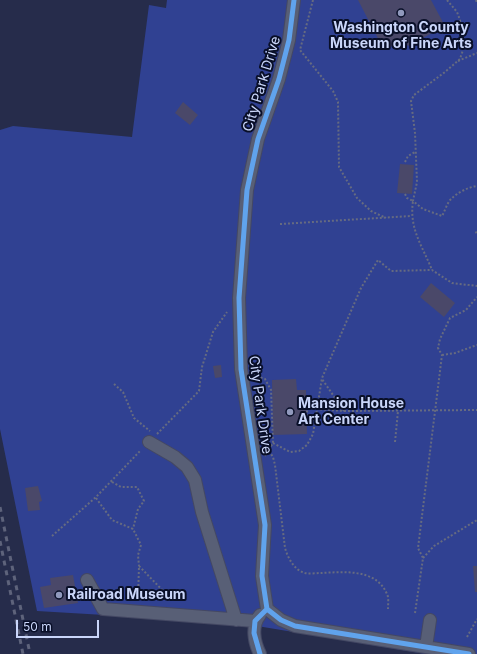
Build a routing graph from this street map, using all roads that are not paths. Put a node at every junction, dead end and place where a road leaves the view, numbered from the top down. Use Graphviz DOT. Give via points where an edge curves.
graph roads {
  1 [pos="294,0"];
  2 [pos="152,439"];
  3 [pos="87,580"];
  4 [pos="267,609"];
  5 [pos="236,620"];
  6 [pos="430,620"];
  7 [pos="255,621"];
  8 [pos="426,647"];
  9 [pos="260,654"];
  10 [pos="469,654"];
  1 -- 4 [label="street, City Park Drive" via="289,40 279,79 258,139 247,190 239,298 241,363 265,525 262,576"];
  2 -- 5 [label="street" via="187,467 195,480 202,512"];
  3 -- 5 [label="street" via="103,609"];
  4 -- 7 [label="street"];
  4 -- 8 [label="street" via="281,620 295,626"];
  5 -- 7 [label="street"];
  6 -- 8 [label="street"];
  7 -- 9 [label="street" via="254,633"];
  8 -- 10 [label="street"];
}
